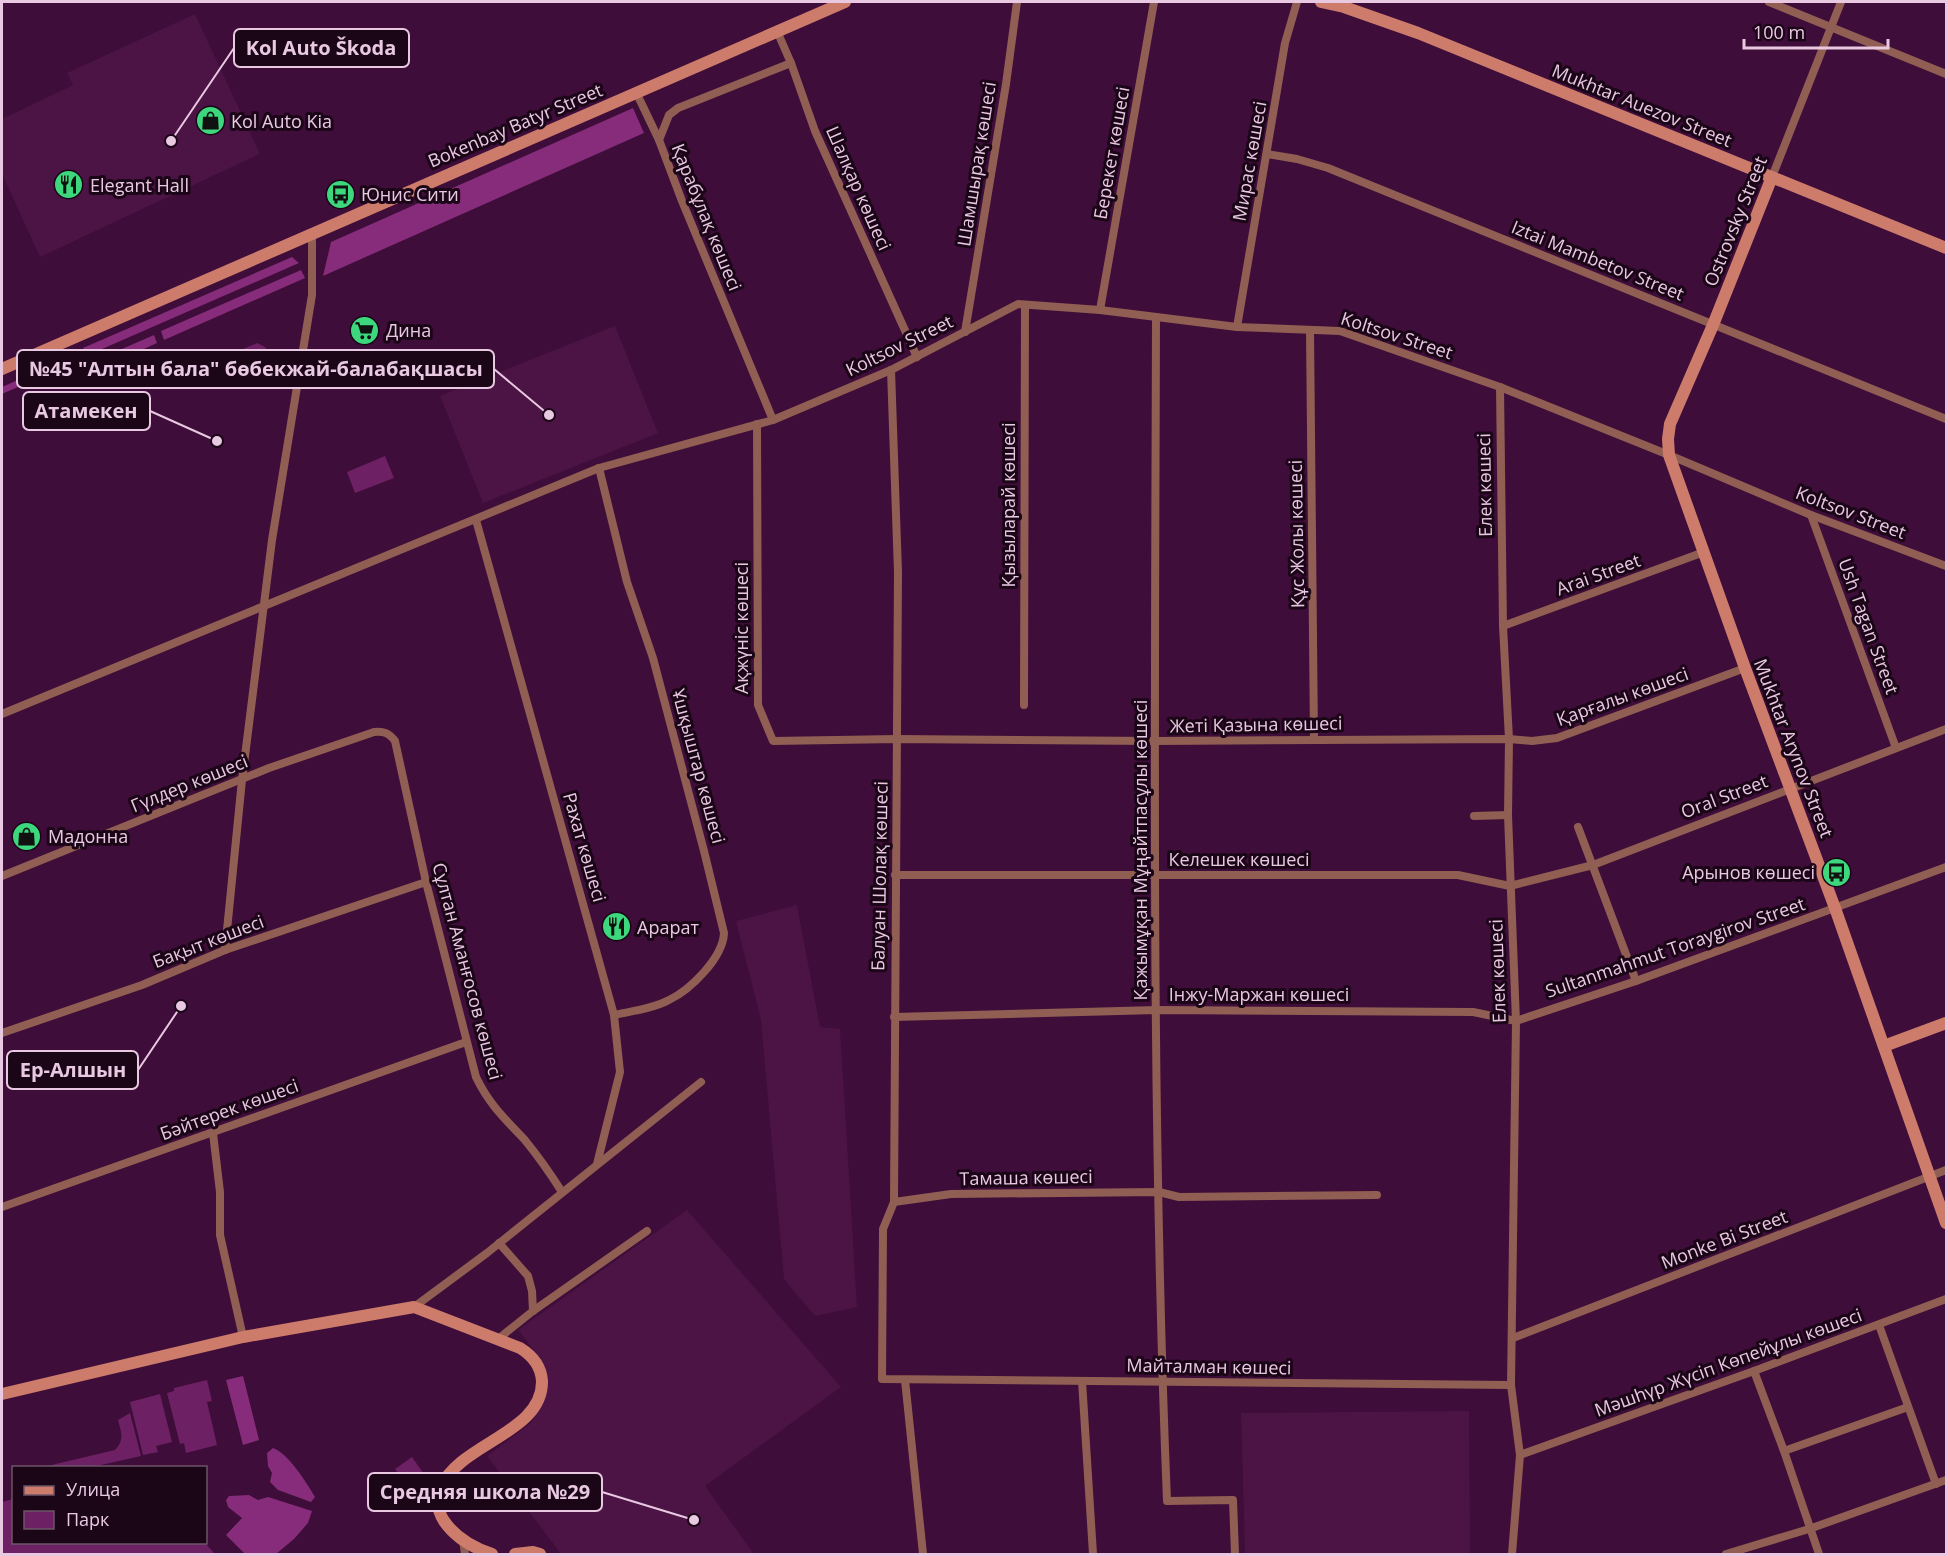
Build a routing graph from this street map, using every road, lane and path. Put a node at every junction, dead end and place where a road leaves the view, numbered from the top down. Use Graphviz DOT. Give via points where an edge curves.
graph roads {
  1 [pos="845,2"];
  2 [pos="1017,2"];
  3 [pos="1154,2"];
  4 [pos="1297,2"];
  5 [pos="1321,2"];
  6 [pos="1769,2"];
  7 [pos="1841,2"];
  8 [pos="1831,26"];
  9 [pos="777,31"];
  10 [pos="791,63"];
  11 [pos="1947,74"];
  12 [pos="636,92"];
  13 [pos="658,140"];
  14 [pos="1267,154"];
  15 [pos="1772,177"];
  16 [pos="312,233"];
  17 [pos="1947,248"];
  18 [pos="1025,305"];
  19 [pos="1100,310"];
  20 [pos="1156,317"];
  21 [pos="1713,325"];
  22 [pos="1237,327"];
  23 [pos="1310,330"];
  24 [pos="965,332"];
  25 [pos="917,357"];
  26 [pos="2,369"];
  27 [pos="891,370"];
  28 [pos="1500,387"];
  29 [pos="1947,419"];
  30 [pos="773,420"];
  31 [pos="757,424"];
  32 [pos="1669,455"];
  33 [pos="599,468"];
  34 [pos="1811,515"];
  35 [pos="476,520"];
  36 [pos="1704,552"];
  37 [pos="1947,566"];
  38 [pos="265,604"];
  39 [pos="1503,626"];
  40 [pos="1745,668"];
  41 [pos="1024,705"];
  42 [pos="2,714"];
  43 [pos="1947,729"];
  44 [pos="391,735"];
  45 [pos="897,739"];
  46 [pos="1314,739"];
  47 [pos="1509,739"];
  48 [pos="1155,741"];
  49 [pos="1896,748"];
  50 [pos="242,780"];
  51 [pos="1791,787"];
  52 [pos="1508,815"];
  53 [pos="1474,816"];
  54 [pos="1578,827"];
  55 [pos="1593,865"];
  56 [pos="1947,867"];
  57 [pos="895,875"];
  58 [pos="2,876"];
  59 [pos="1155,876"];
  60 [pos="426,882"];
  61 [pos="1510,886"];
  62 [pos="1835,908"];
  63 [pos="225,950"];
  64 [pos="1636,981"];
  65 [pos="1157,1010"];
  66 [pos="614,1015"];
  67 [pos="894,1017"];
  68 [pos="1516,1021"];
  69 [pos="1947,1023"];
  70 [pos="2,1033"];
  71 [pos="466,1042"];
  72 [pos="1884,1046"];
  73 [pos="700,1082"];
  74 [pos="213,1133"];
  75 [pos="597,1164"];
  76 [pos="1947,1170"];
  77 [pos="1931,1176"];
  78 [pos="562,1192"];
  79 [pos="1159,1192"];
  80 [pos="1377,1195"];
  81 [pos="894,1202"];
  82 [pos="2,1207"];
  83 [pos="1947,1223"];
  84 [pos="647,1231"];
  85 [pos="499,1243"];
  86 [pos="1947,1299"];
  87 [pos="414,1307"];
  88 [pos="533,1311"];
  89 [pos="1879,1325"];
  90 [pos="243,1337"];
  91 [pos="1513,1338"];
  92 [pos="498,1339"];
  93 [pos="1754,1371"];
  94 [pos="882,1379"];
  95 [pos="905,1380"];
  96 [pos="1082,1381"];
  97 [pos="1162,1383"];
  98 [pos="1511,1385"];
  99 [pos="2,1394"];
  100 [pos="1908,1407"];
  101 [pos="1784,1451"];
  102 [pos="1520,1455"];
  103 [pos="1947,1480"];
  104 [pos="1936,1484"];
  105 [pos="1809,1529"];
  106 [pos="463,1540"];
  107 [pos="465,1554"];
  108 [pos="492,1554"];
  109 [pos="515,1554"];
  110 [pos="540,1554"];
  111 [pos="923,1554"];
  112 [pos="1093,1554"];
  113 [pos="1235,1554"];
  114 [pos="1512,1554"];
  115 [pos="1726,1554"];
  116 [pos="1819,1554"];
  1 -- 9 [label="street, Bokenbay Batyr Street"];
  2 -- 24 [label="street, Шамшырақ көшесі"];
  3 -- 19 [label="street, Берекет көшесі"];
  4 -- 14 [label="street, Мирас көшесі" via="1285,43"];
  5 -- 15 [label="street, Mukhtar Auezov Street" via="1418,33"];
  6 -- 8 [label="street"];
  7 -- 8 [label="street, Ostrovsky Street"];
  8 -- 11 [label="street"];
  8 -- 15 [label="street, Ostrovsky Street"];
  9 -- 10 [label="street, Шалқар көшесі"];
  9 -- 12 [label="street, Bokenbay Batyr Street"];
  10 -- 13 [label="street, Қарабұлақ көшесі" via="678,108 669,115"];
  10 -- 25 [label="street, Шалқар көшесі" via="815,131"];
  12 -- 13 [label="street"];
  12 -- 16 [label="street, Bokenbay Batyr Street"];
  13 -- 30 [label="street, Қарабұлақ көшесі"];
  14 -- 21 [label="street, Iztai Mambetov Street" via="1328,168"];
  14 -- 22 [label="street, Мирас көшесі"];
  15 -- 17 [label="street, Mukhtar Auezov Street"];
  15 -- 21 [label="street, Ostrovsky Street"];
  16 -- 26 [label="street, Bokenbay Batyr Street"];
  16 -- 38 [label="street" via="312,295 276,508"];
  18 -- 19 [label="street, Koltsov Street"];
  18 -- 24 [label="street, Koltsov Street" via="1018,304"];
  18 -- 41 [label="street, Қызыларай көшесі"];
  19 -- 20 [label="street, Koltsov Street"];
  20 -- 22 [label="street, Koltsov Street"];
  20 -- 48 [label="street, Қажымұқан Мұңайтпасұлы көшесі"];
  21 -- 29 [label="street, Iztai Mambetov Street"];
  21 -- 32 [label="street, Ostrovsky Street" via="1670,424"];
  22 -- 23 [label="street, Koltsov Street"];
  23 -- 28 [label="street, Koltsov Street" via="1340,331"];
  23 -- 46 [label="street, Құс Жолы көшесі"];
  24 -- 25 [label="street, Koltsov Street"];
  25 -- 27 [label="street, Koltsov Street"];
  27 -- 30 [label="street, Koltsov Street"];
  27 -- 45 [label="street, Балуан Шолақ көшесі" via="898,572"];
  28 -- 32 [label="street, Koltsov Street"];
  28 -- 39 [label="street, Елек көшесі"];
  30 -- 31 [label="street, Koltsov Street"];
  31 -- 33 [label="street, Koltsov Street"];
  31 -- 45 [label="street, Ақжүніс көшесі" via="758,705 763,720 773,741"];
  32 -- 34 [label="street, Koltsov Street"];
  32 -- 36 [label="street, Mukhtar Arynov Street"];
  33 -- 35 [label="street, Koltsov Street"];
  33 -- 66 [label="street, Ұшқыштар көшесі" via="724,933 715,958 675,997"];
  34 -- 37 [label="street, Koltsov Street"];
  34 -- 49 [label="street, Ush Tagan Street"];
  35 -- 38 [label="street, Koltsov Street"];
  35 -- 66 [label="street, Рахат көшесі"];
  36 -- 39 [label="street, Arai Street"];
  36 -- 40 [label="street, Mukhtar Arynov Street"];
  38 -- 42 [label="street, Koltsov Street"];
  38 -- 50 [label="street"];
  39 -- 47 [label="street, Елек көшесі"];
  40 -- 47 [label="street, Қарғалы көшесі" via="1557,738"];
  40 -- 51 [label="street, Mukhtar Arynov Street"];
  43 -- 49 [label="street, Oral Street"];
  44 -- 50 [label="street, Гүлдер көшесі" via="374,732"];
  44 -- 60 [label="street, Сұлтан Аманғосов көшесі" via="396,741"];
  45 -- 48 [label="street, Жеті Қазына көшесі"];
  45 -- 57 [label="street, Балуан Шолақ көшесі"];
  46 -- 47 [label="street, Жеті Қазына көшесі"];
  46 -- 48 [label="street, Жеті Қазына көшесі"];
  47 -- 52 [label="street, Елек көшесі"];
  48 -- 59 [label="street, Қажымұқан Мұңайтпасұлы көшесі"];
  49 -- 51 [label="street, Oral Street"];
  50 -- 58 [label="street, Гүлдер көшесі"];
  50 -- 63 [label="street"];
  51 -- 55 [label="street, Oral Street"];
  51 -- 62 [label="street, Mukhtar Arynov Street"];
  52 -- 53 [label="street"];
  52 -- 61 [label="street, Елек көшесі"];
  54 -- 55 [label="street"];
  55 -- 61 [label="street, Oral Street"];
  55 -- 64 [label="street"];
  56 -- 62 [label="street, Sultanmahmut Toraygirov Street"];
  57 -- 59 [label="street, Келешек көшесі"];
  57 -- 67 [label="street, Балуан Шолақ көшесі"];
  59 -- 61 [label="street, Келешек көшесі" via="1458,875"];
  59 -- 65 [label="street, Қажымұқан Мұңайтпасұлы көшесі"];
  60 -- 63 [label="street, Бақыт көшесі"];
  60 -- 71 [label="street, Сұлтан Аманғосов көшесі"];
  61 -- 68 [label="street, Елек көшесі"];
  62 -- 64 [label="street, Sultanmahmut Toraygirov Street"];
  62 -- 72 [label="street, Mukhtar Arynov Street"];
  63 -- 70 [label="street, Бақыт көшесі" via="142,985"];
  64 -- 68 [label="street, Sultanmahmut Toraygirov Street"];
  65 -- 67 [label="street, Інжу-Маржан көшесі"];
  65 -- 68 [label="street, Інжу-Маржан көшесі" via="1473,1012"];
  65 -- 79 [label="street, Қажымұқан Мұңайтпасұлы көшесі"];
  66 -- 75 [label="street, Рахат көшесі" via="620,1072"];
  67 -- 81 [label="street, Балуан Шолақ көшесі"];
  68 -- 91 [label="street, Елек көшесі"];
  69 -- 72 [label="street"];
  71 -- 74 [label="street, Бәйтерек көшесі"];
  71 -- 78 [label="street, Сұлтан Аманғосов көшесі" via="485,1096 539,1157"];
  72 -- 77 [label="street, Mukhtar Arynov Street"];
  73 -- 75 [label="street"];
  74 -- 82 [label="street, Бәйтерек көшесі"];
  74 -- 90 [label="street" via="220,1235"];
  75 -- 78 [label="street"];
  76 -- 77 [label="street, Monke Bi Street"];
  77 -- 83 [label="street, Mukhtar Arynov Street"];
  77 -- 91 [label="street, Monke Bi Street"];
  78 -- 85 [label="street"];
  79 -- 80 [label="street, Тамаша көшесі" via="1179,1197"];
  79 -- 81 [label="street, Тамаша көшесі" via="951,1194"];
  79 -- 97 [label="street, Қажымұқан Мұңайтпасұлы көшесі"];
  81 -- 94 [label="street, Балуан Шолақ көшесі" via="883,1229"];
  84 -- 88 [label="street"];
  85 -- 87 [label="street"];
  85 -- 88 [label="street" via="528,1276"];
  86 -- 89 [label="street, Мәшһүр Жүсіп Көпейұлы көшесі"];
  87 -- 90 [label="street"];
  87 -- 92 [label="street"];
  88 -- 92 [label="street"];
  89 -- 93 [label="street, Мәшһүр Жүсіп Көпейұлы көшесі"];
  89 -- 100 [label="street"];
  90 -- 99 [label="street"];
  91 -- 98 [label="street, Елек көшесі"];
  92 -- 106 [label="street" via="533,1358 541,1374 541,1390 525,1418 447,1474 438,1493 439,1510"];
  93 -- 101 [label="street"];
  93 -- 102 [label="street, Мәшһүр Жүсіп Көпейұлы көшесі"];
  94 -- 95 [label="street, Майталман көшесі"];
  95 -- 96 [label="street, Майталман көшесі"];
  95 -- 111 [label="street"];
  96 -- 97 [label="street, Майталман көшесі"];
  96 -- 112 [label="street"];
  97 -- 98 [label="street, Майталман көшесі"];
  97 -- 113 [label="street, Қажымұқан Мұңайтпасұлы көшесі" via="1167,1501 1233,1500"];
  98 -- 102 [label="street, Елек көшесі"];
  100 -- 101 [label="street"];
  100 -- 104 [label="street"];
  101 -- 105 [label="street"];
  102 -- 114 [label="street, Елек көшесі"];
  103 -- 104 [label="street"];
  104 -- 105 [label="street"];
  105 -- 115 [label="street"];
  105 -- 116 [label="street"];
  106 -- 107 [label="street"];
  106 -- 108 [label="street"];
  109 -- 110 [label="street"];
}
